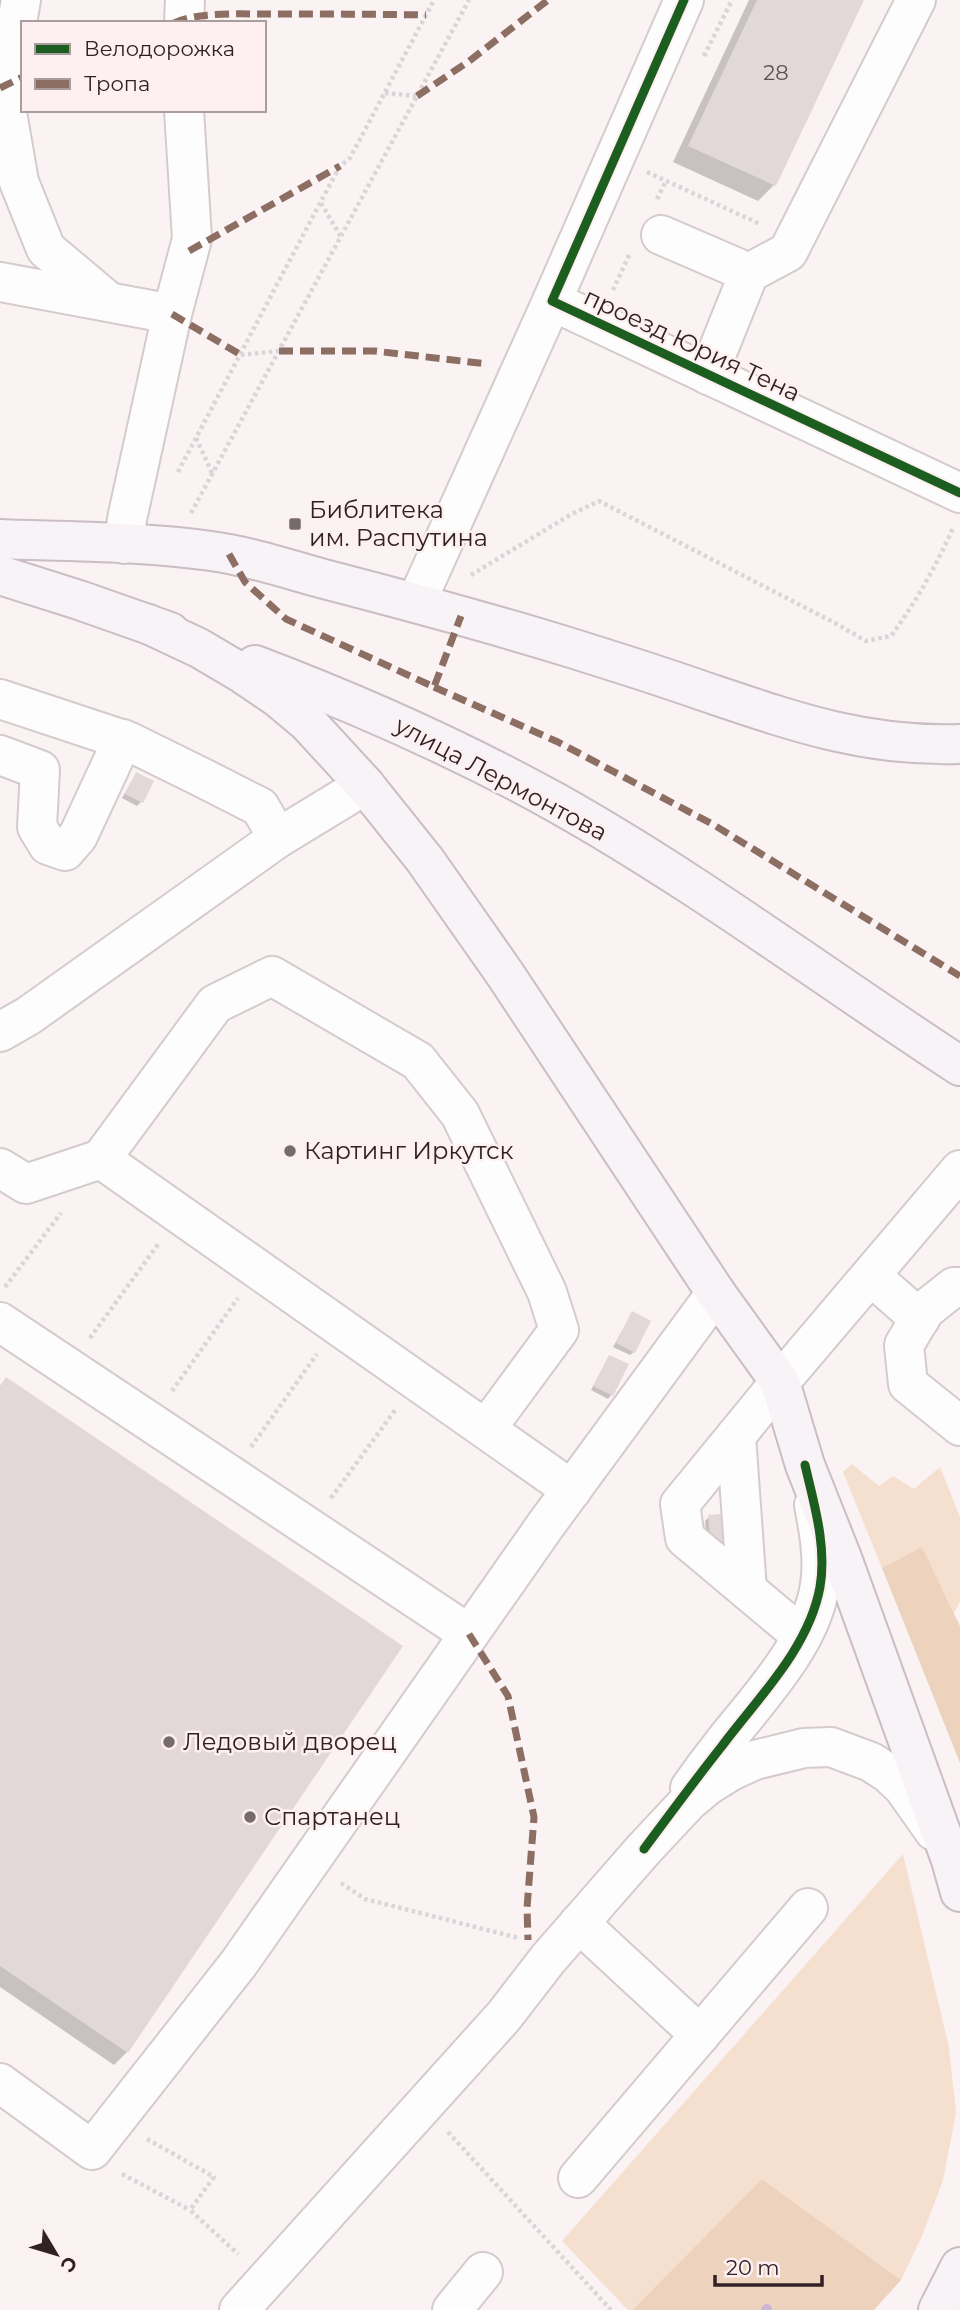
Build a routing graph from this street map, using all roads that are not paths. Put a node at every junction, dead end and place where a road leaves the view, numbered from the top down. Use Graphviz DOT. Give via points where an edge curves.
graph roads {
  1 [pos="21,0"];
  2 [pos="185,0"];
  3 [pos="684,0"];
  4 [pos="916,0"];
  5 [pos="184,21"];
  6 [pos="184,112"];
  7 [pos="661,236"];
  8 [pos="749,273"];
  9 [pos="0,282"];
  10 [pos="552,301"];
  11 [pos="109,302"];
  12 [pos="172,314"];
  13 [pos="708,375"];
  14 [pos="957,509"];
  15 [pos="0,539"];
  16 [pos="124,544"];
  17 [pos="0,575"];
  18 [pos="416,603"];
  19 [pos="148,624"];
  20 [pos="0,699"];
  21 [pos="126,740"];
  22 [pos="960,744"];
  23 [pos="0,755"];
  24 [pos="40,770"];
  25 [pos="366,785"];
  26 [pos="99,790"];
  27 [pos="278,838"];
  28 [pos="0,1032"];
  29 [pos="960,1066"];
  30 [pos="101,1159"];
  31 [pos="0,1168"];
  32 [pos="960,1170"];
  33 [pos="871,1276"];
  34 [pos="960,1287"];
  35 [pos="716,1293"];
  36 [pos="920,1319"];
  37 [pos="0,1322"];
  38 [pos="780,1382"];
  39 [pos="960,1426"];
  40 [pos="486,1429"];
  41 [pos="736,1436"];
  42 [pos="806,1465"];
  43 [pos="572,1490"];
  44 [pos="747,1590"];
  45 [pos="469,1634"];
  46 [pos="802,1636"];
  47 [pos="645,1849"];
  48 [pos="956,1876"];
  49 [pos="808,1908"];
  50 [pos="579,1923"];
  51 [pos="700,2035"];
  52 [pos="0,2083"];
  53 [pos="578,2178"];
  54 [pos="960,2267"];
  55 [pos="483,2272"];
  56 [pos="239,2310"];
  57 [pos="452,2310"];
  58 [pos="937,2310"];
  1 -- 11 [label="street" via="4,95 19,182 46,249"];
  2 -- 5 [label="street"];
  3 -- 10 [label="street, проезд Юрия Тена"];
  4 -- 8 [label="street" via="788,252"];
  6 -- 12 [label="street" via="192,239"];
  7 -- 8 [label="street"];
  8 -- 13 [label="street"];
  9 -- 11 [label="street"];
  10 -- 13 [label="street, проезд Юрия Тена"];
  10 -- 18 [label="street"];
  11 -- 12 [label="street"];
  12 -- 16 [label="street"];
  13 -- 14 [label="street, проезд Юрия Тена"];
  15 -- 16 [label="main road"];
  16 -- 18 [label="main road" via="229,554"];
  17 -- 19 [label="main road, улица Лермонтова"];
  18 -- 22 [label="main road" via="840,734 929,745"];
  19 -- 25 [label="main road" via="200,648 277,697"];
  19 -- 29 [label="main road, улица Лермонтова" via="401,726 555,803 690,884"];
  20 -- 21 [label="street"];
  21 -- 26 [label="street"];
  21 -- 27 [label="street" via="260,807"];
  23 -- 24 [label="street"];
  24 -- 26 [label="street"];
  24 -- 26 [label="street" via="37,827 48,845 65,851 78,836"];
  25 -- 27 [label="street"];
  25 -- 35 [label="main road" via="505,974"];
  27 -- 28 [label="street"];
  30 -- 31 [label="street" via="26,1184"];
  30 -- 40 [label="street"];
  30 -- 40 [label="street" via="215,1004 272,976 418,1061 460,1114 547,1292 559,1330"];
  32 -- 33 [label="street"];
  33 -- 36 [label="street"];
  33 -- 38 [label="street"];
  34 -- 36 [label="street" via="925,1310"];
  35 -- 38 [label="main road"];
  35 -- 43 [label="street"];
  36 -- 39 [label="street" via="904,1345 908,1384"];
  37 -- 45 [label="street"];
  38 -- 41 [label="street"];
  38 -- 42 [label="main road"];
  40 -- 43 [label="street"];
  41 -- 44 [label="street"];
  41 -- 44 [label="street" via="680,1504 685,1538"];
  42 -- 46 [label="street" via="820,1533 821,1565 815,1607"];
  42 -- 48 [label="main road"];
  43 -- 45 [label="street"];
  44 -- 46 [label="street"];
  45 -- 52 [label="street" via="239,1963 92,2150"];
  46 -- 47 [label="street"];
  47 -- 48 [label="street" via="688,1802 731,1771 776,1754 831,1747 871,1762 904,1787"];
  47 -- 50 [label="street"];
  49 -- 51 [label="street"];
  50 -- 51 [label="street"];
  50 -- 56 [label="street" via="504,2015"];
  51 -- 53 [label="street"];
  54 -- 58 [label="main road"];
  55 -- 57 [label="street"];
}
